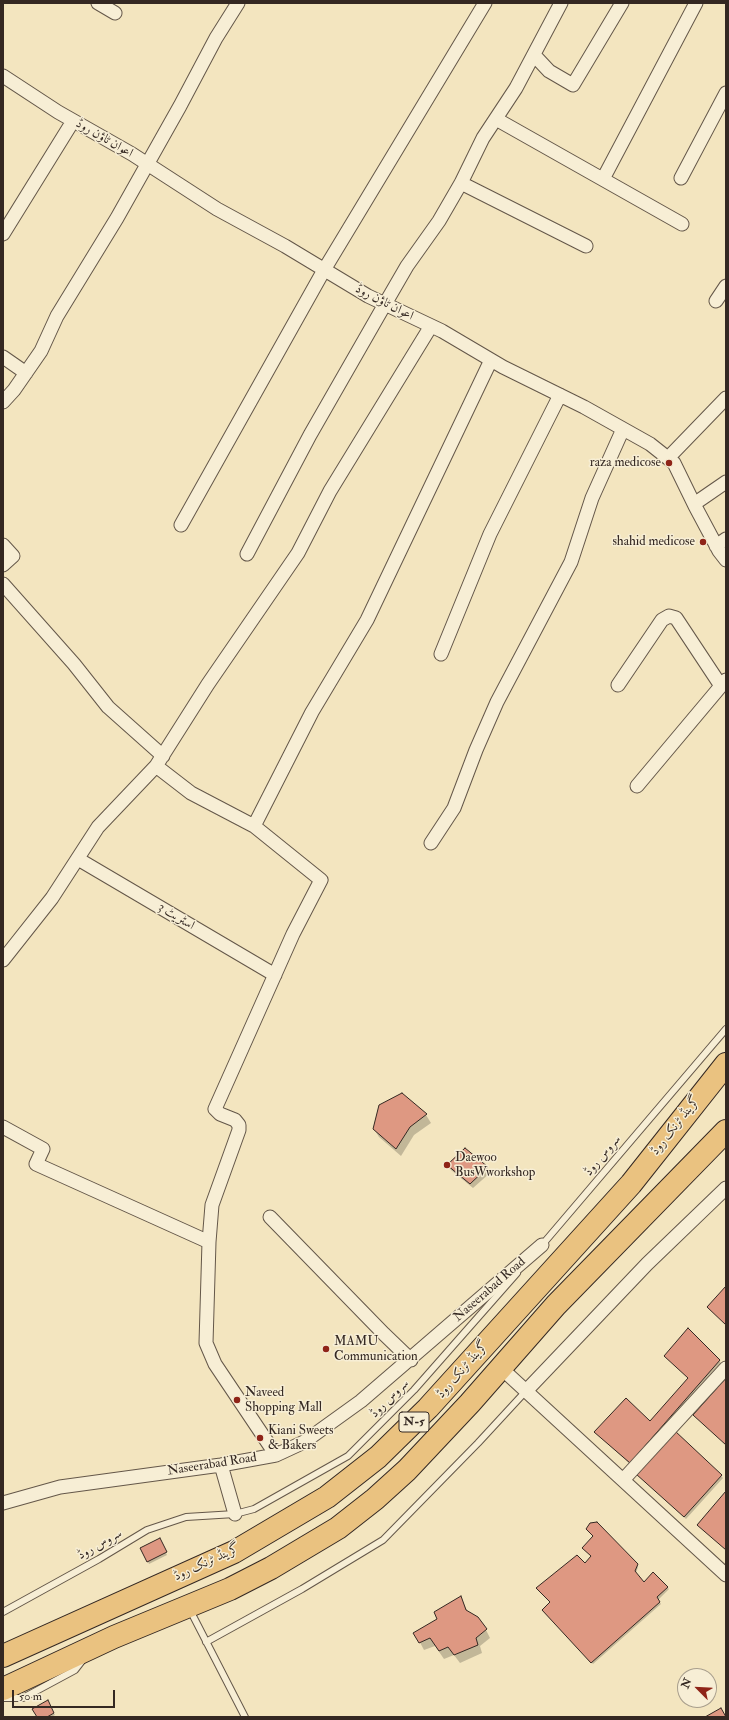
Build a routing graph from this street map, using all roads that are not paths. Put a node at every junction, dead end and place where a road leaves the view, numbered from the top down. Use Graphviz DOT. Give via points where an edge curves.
graph roads {
  1 [pos="98,3"];
  2 [pos="238,3"];
  3 [pos="485,3"];
  4 [pos="561,3"];
  5 [pos="622,3"];
  6 [pos="696,3"];
  7 [pos="114,13"];
  8 [pos="534,55"];
  9 [pos="3,76"];
  10 [pos="726,93"];
  11 [pos="496,119"];
  12 [pos="73,121"];
  13 [pos="146,163"];
  14 [pos="681,178"];
  15 [pos="603,179"];
  16 [pos="461,184"];
  17 [pos="682,224"];
  18 [pos="3,234"];
  19 [pos="586,246"];
  20 [pos="324,270"];
  21 [pos="726,286"];
  22 [pos="716,301"];
  23 [pos="385,304"];
  24 [pos="431,326"];
  25 [pos="3,357"];
  26 [pos="491,360"];
  27 [pos="26,373"];
  28 [pos="560,395"];
  29 [pos="726,398"];
  30 [pos="3,402"];
  31 [pos="623,429"];
  32 [pos="668,458"];
  33 [pos="726,482"];
  34 [pos="694,504"];
  35 [pos="181,525"];
  36 [pos="721,543"];
  37 [pos="3,545"];
  38 [pos="247,554"];
  39 [pos="726,560"];
  40 [pos="3,565"];
  41 [pos="3,584"];
  42 [pos="441,654"];
  43 [pos="723,683"];
  44 [pos="618,685"];
  45 [pos="160,761"];
  46 [pos="637,786"];
  47 [pos="254,826"];
  48 [pos="432,843"];
  49 [pos="78,859"];
  50 [pos="3,960"];
  51 [pos="275,975"];
  52 [pos="726,1029"];
  53 [pos="726,1064"];
  54 [pos="726,1084"];
  55 [pos="3,1128"];
  56 [pos="726,1131"];
  57 [pos="631,1184"];
  58 [pos="726,1188"];
  59 [pos="270,1217"];
  60 [pos="209,1242"];
  61 [pos="542,1245"];
  62 [pos="410,1360"];
  63 [pos="501,1368"];
  64 [pos="726,1368"];
  65 [pos="526,1391"];
  66 [pos="276,1455"];
  67 [pos="221,1465"];
  68 [pos="623,1480"];
  69 [pos="3,1503"];
  70 [pos="235,1514"];
  71 [pos="726,1575"];
  72 [pos="188,1606"];
  73 [pos="3,1612"];
  74 [pos="206,1642"];
  75 [pos="95,1646"];
  76 [pos="3,1656"];
  77 [pos="3,1689"];
  78 [pos="3,1698"];
  79 [pos="245,1717"];
  1 -- 7 [label="street"];
  2 -- 13 [label="street"];
  3 -- 20 [label="street"];
  4 -- 8 [label="street"];
  5 -- 8 [label="street" via="573,85 549,71"];
  6 -- 15 [label="street"];
  8 -- 11 [label="street"];
  9 -- 12 [label="street, اعوان ٹاؤن روڈ"];
  10 -- 14 [label="street"];
  11 -- 15 [label="street"];
  11 -- 16 [label="street" via="483,138"];
  12 -- 13 [label="street, اعوان ٹاؤن روڈ"];
  12 -- 18 [label="street"];
  13 -- 20 [label="street, اعوان ٹاؤن روڈ" via="217,209"];
  13 -- 27 [label="street" via="57,316 41,351"];
  15 -- 17 [label="street"];
  16 -- 19 [label="street"];
  16 -- 23 [label="street"];
  20 -- 23 [label="street, اعوان ٹاؤن روڈ"];
  20 -- 35 [label="street"];
  21 -- 22 [label="street"];
  23 -- 24 [label="street, اعوان ٹاؤن روڈ"];
  23 -- 38 [label="street" via="310,435"];
  24 -- 26 [label="street, اعوان ٹاؤن روڈ"];
  24 -- 45 [label="street" via="330,491 298,553 208,684"];
  25 -- 27 [label="street"];
  26 -- 28 [label="street, اعوان ٹاؤن روڈ"];
  26 -- 47 [label="street" via="367,620 312,712"];
  27 -- 30 [label="street"];
  28 -- 31 [label="street, اعوان ٹاؤن روڈ"];
  28 -- 42 [label="street" via="490,534"];
  29 -- 32 [label="street"];
  31 -- 32 [label="street, اعوان ٹاؤن روڈ" via="650,444"];
  31 -- 48 [label="street" via="592,498 570,562 497,702 454,808"];
  32 -- 34 [label="street, اعوان ٹاؤن روڈ" via="674,463"];
  33 -- 34 [label="street"];
  34 -- 36 [label="street, اعوان ٹاؤن روڈ"];
  36 -- 39 [label="street, اعوان ٹاؤن روڈ"];
  37 -- 40 [label="street" via="13,556"];
  41 -- 45 [label="street" via="74,664 108,707"];
  43 -- 44 [label="street" via="676,618 669,616 662,620"];
  43 -- 46 [label="street"];
  45 -- 47 [label="street" via="191,793"];
  45 -- 49 [label="street" via="98,827"];
  47 -- 51 [label="street" via="321,880"];
  49 -- 50 [label="street" via="52,898"];
  49 -- 51 [label="street, اسٹریٹ 3"];
  51 -- 60 [label="street" via="215,1109 235,1120 239,1130 212,1205"];
  52 -- 61 [label="lane, سروس روڈ"];
  53 -- 57 [label="highway, گرینڈ ٹرنک روڈ / N-5"];
  54 -- 57 [label="highway"];
  55 -- 60 [label="street" via="43,1149 36,1164"];
  56 -- 63 [label="highway, گرینڈ ٹرنک روڈ / N-5" via="556,1305"];
  57 -- 76 [label="highway, گرینڈ ٹرنک روڈ / N-5" via="428,1408 378,1457 327,1497 234,1552"];
  58 -- 65 [label="street" via="647,1264"];
  59 -- 62 [label="street"];
  60 -- 66 [label="street" via="206,1344 214,1364"];
  61 -- 62 [label="street, Naseerabad Road"];
  61 -- 70 [label="lane, سروس روڈ" via="414,1390 348,1456 254,1509"];
  62 -- 66 [label="street, Naseerabad Road" via="361,1401 310,1438"];
  63 -- 65 [label="street"];
  63 -- 72 [label="highway, گرینڈ ٹرنک روڈ / N-5" via="407,1470 338,1528 271,1568"];
  64 -- 68 [label="street"];
  65 -- 68 [label="street"];
  65 -- 74 [label="lane" via="383,1540 302,1590"];
  66 -- 67 [label="street, Naseerabad Road"];
  67 -- 69 [label="street, Naseerabad Road" via="60,1487"];
  67 -- 70 [label="street"];
  68 -- 71 [label="street"];
  70 -- 73 [label="lane, سروس روڈ" via="186,1517 147,1530 99,1560"];
  72 -- 74 [label="lane"];
  72 -- 75 [label="highway, گرینڈ ٹرنک روڈ / N-5"];
  74 -- 79 [label="lane"];
  75 -- 77 [label="highway, گرینڈ ٹرنک روڈ / N-5"];
  75 -- 78 [label="lane" via="75,1670 23,1698"];
}
